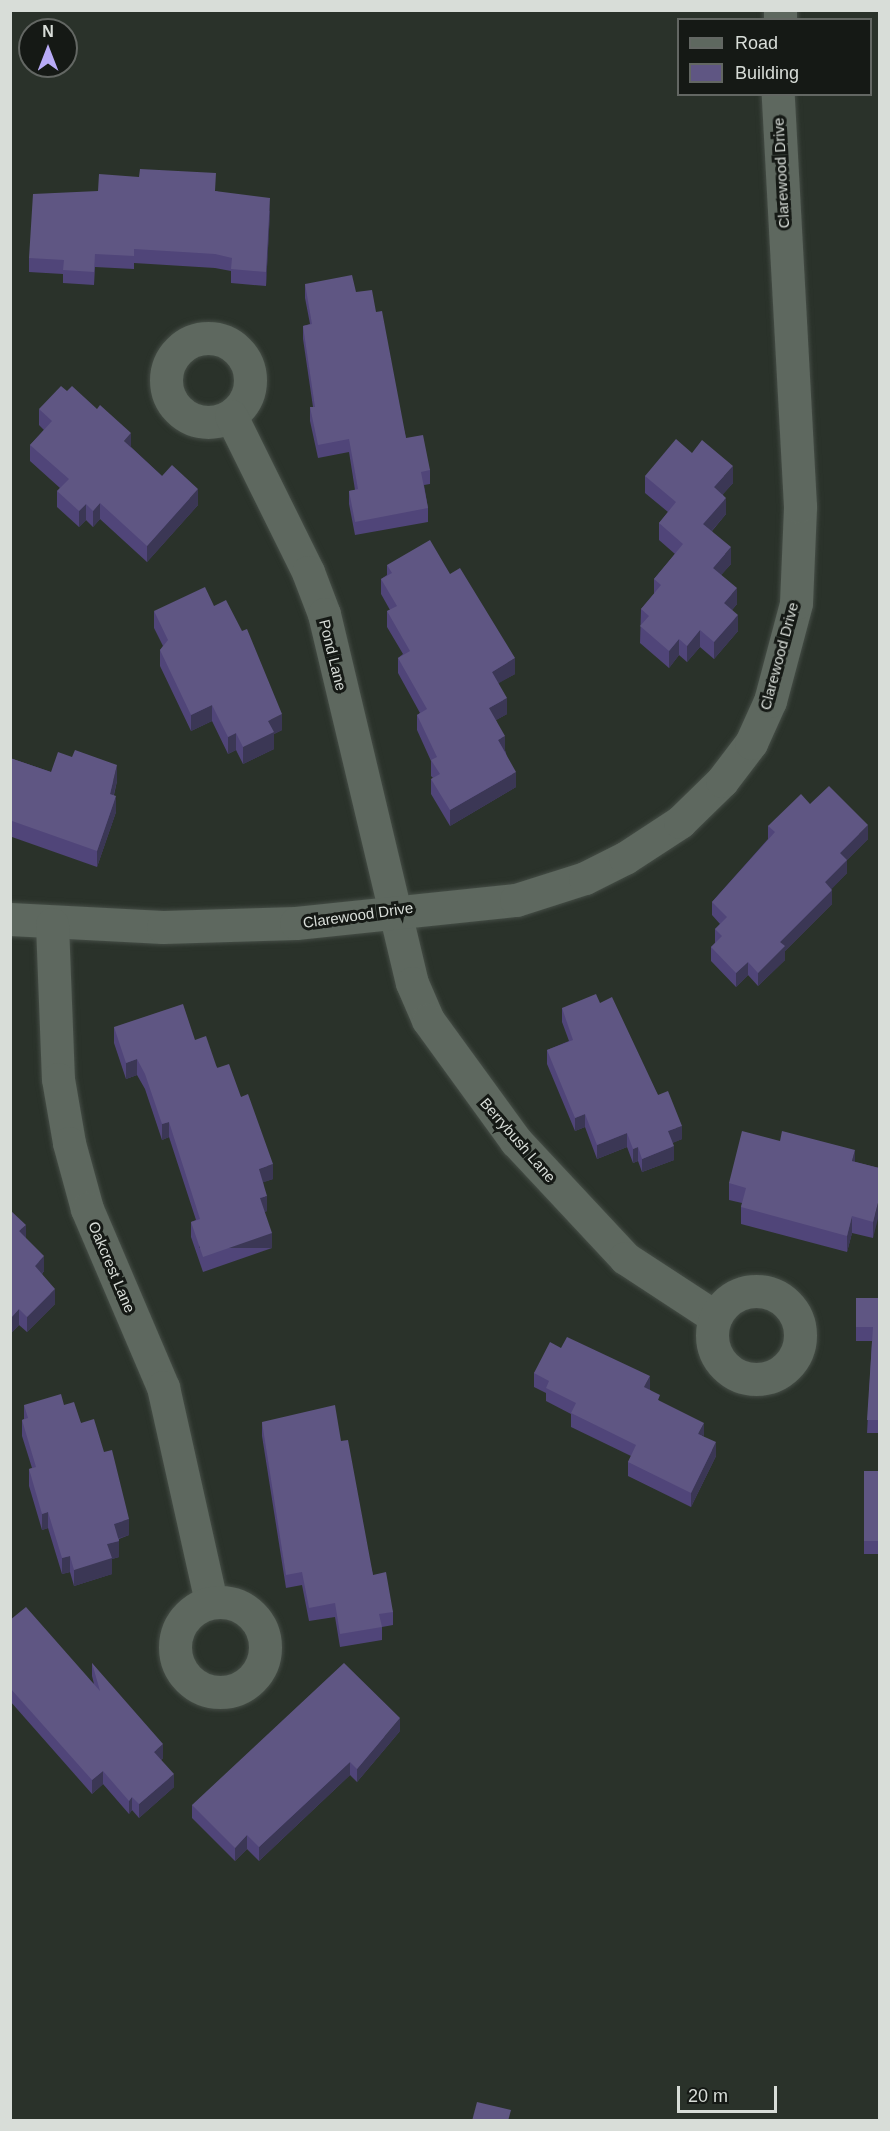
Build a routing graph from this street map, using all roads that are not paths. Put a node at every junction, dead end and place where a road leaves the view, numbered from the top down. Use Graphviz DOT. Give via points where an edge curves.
graph roads {
  1 [pos="778,96"];
  2 [pos="231,416"];
  3 [pos="394,909"];
  4 [pos="10,920"];
  5 [pos="52,924"];
  6 [pos="715,1317"];
  7 [pos="211,1602"];
  1 -- 3 [label="street, Clarewood Drive" via="800,506 796,603 770,701 751,743 680,822 585,878 516,900"];
  2 -- 3 [label="street, Pond Lane" via="308,572 324,614"];
  3 -- 5 [label="street, Clarewood Drive" via="296,923"];
  3 -- 6 [label="street, Berrybush Lane" via="428,1020 501,1123 625,1258"];
  4 -- 5 [label="street, Clarewood Drive"];
  5 -- 7 [label="street, Oakcrest Lane" via="58,1078 69,1143 87,1209 163,1388"];
}
